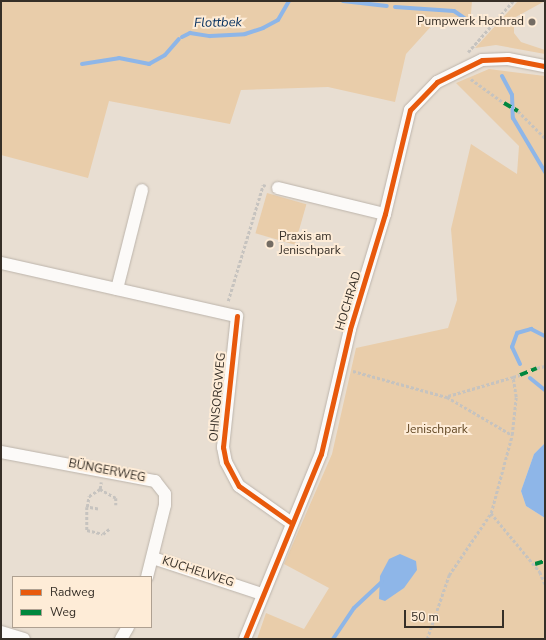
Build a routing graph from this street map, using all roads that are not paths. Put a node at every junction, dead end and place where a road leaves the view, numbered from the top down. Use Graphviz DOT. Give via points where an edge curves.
graph roads {
  1 [pos="545,66"];
  2 [pos="278,188"];
  3 [pos="142,190"];
  4 [pos="386,214"];
  5 [pos="1,264"];
  6 [pos="117,290"];
  7 [pos="1,452"];
  8 [pos="290,522"];
  9 [pos="153,558"];
  10 [pos="147,576"];
  11 [pos="262,594"];
  12 [pos="128,628"];
  13 [pos="1,632"];
  14 [pos="24,639"];
  15 [pos="122,639"];
  16 [pos="245,639"];
  1 -- 4 [label="street, HOCHRAD" via="508,59 482,60 460,67 423,92 405,122"];
  2 -- 4 [label="street"];
  3 -- 6 [label="street"];
  4 -- 8 [label="street, HOCHRAD" via="357,302 321,454"];
  5 -- 6 [label="street"];
  6 -- 8 [label="street, OHNSORGWEG" via="231,315 223,447 226,462 239,486"];
  7 -- 9 [label="street, BÜNGERWEG" via="155,481 162,487 165,505"];
  8 -- 11 [label="street, HOCHRAD"];
  9 -- 10 [label="street, KUCHELWEG"];
  9 -- 11 [label="street, KUCHELWEG"];
  11 -- 16 [label="street, HOCHRAD"];
  12 -- 15 [label="street"];
  13 -- 14 [label="street"];
}
